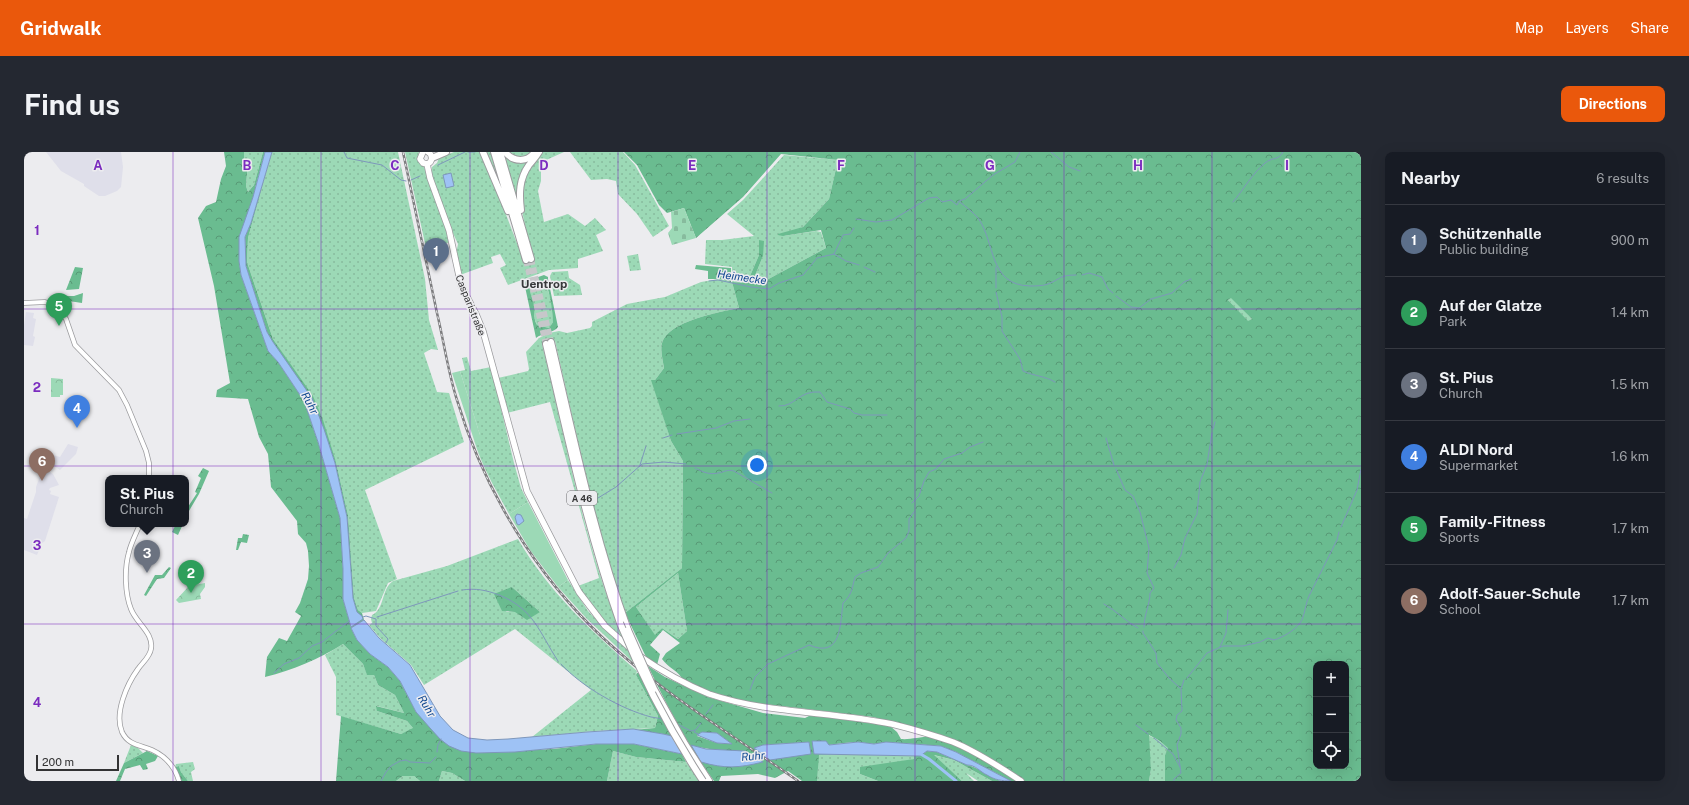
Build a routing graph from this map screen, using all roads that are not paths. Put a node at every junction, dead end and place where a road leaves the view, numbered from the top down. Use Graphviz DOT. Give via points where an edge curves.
graph roads {
  1 [pos="423,152"];
  2 [pos="437,152"];
  3 [pos="446,152"];
  4 [pos="483,152"];
  5 [pos="494,152"];
  6 [pos="500,152"];
  7 [pos="504,152"];
  8 [pos="535,152"];
  9 [pos="539,152"];
  10 [pos="430,155"];
  11 [pos="427,164"];
  12 [pos="523,230"];
  13 [pos="522,245"];
  14 [pos="24,303"];
  15 [pos="149,475"];
  16 [pos="139,527"];
  17 [pos="179,781"];
  18 [pos="703,781"];
  19 [pos="709,781"];
  20 [pos="1022,781"];
  1 -- 11 [label="main road, Casparistraße" via="420,159"];
  2 -- 10 [label="highway"];
  3 -- 10 [label="highway"];
  4 -- 13 [label="highway"];
  5 -- 13 [label="highway"];
  6 -- 12 [label="highway"];
  7 -- 8 [label="highway" via="519,160 529,158"];
  9 -- 12 [label="highway" via="526,170 520,185"];
  10 -- 11 [label="main road" via="430,162"];
  11 -- 20 [label="main road, Casparistraße" via="449,230 461,285 480,325 527,491 579,592 590,609 617,638 636,654 678,680 708,693 763,707 887,723 945,739"];
  12 -- 13 [label="highway" via="528,260"];
  14 -- 15 [label="street" via="45,302 57,307 66,319 78,349 119,390 146,451"];
  16 -- 17 [label="street" via="128,554 128,595 133,613 149,636 151,648 128,689 121,707 120,722 123,734 129,741 157,753 171,765"];
  18 -- 19 [label="highway, A 46, bridge" via="653,696 620,623 582,499 548,343 597,533 628,630 664,708"];
}
